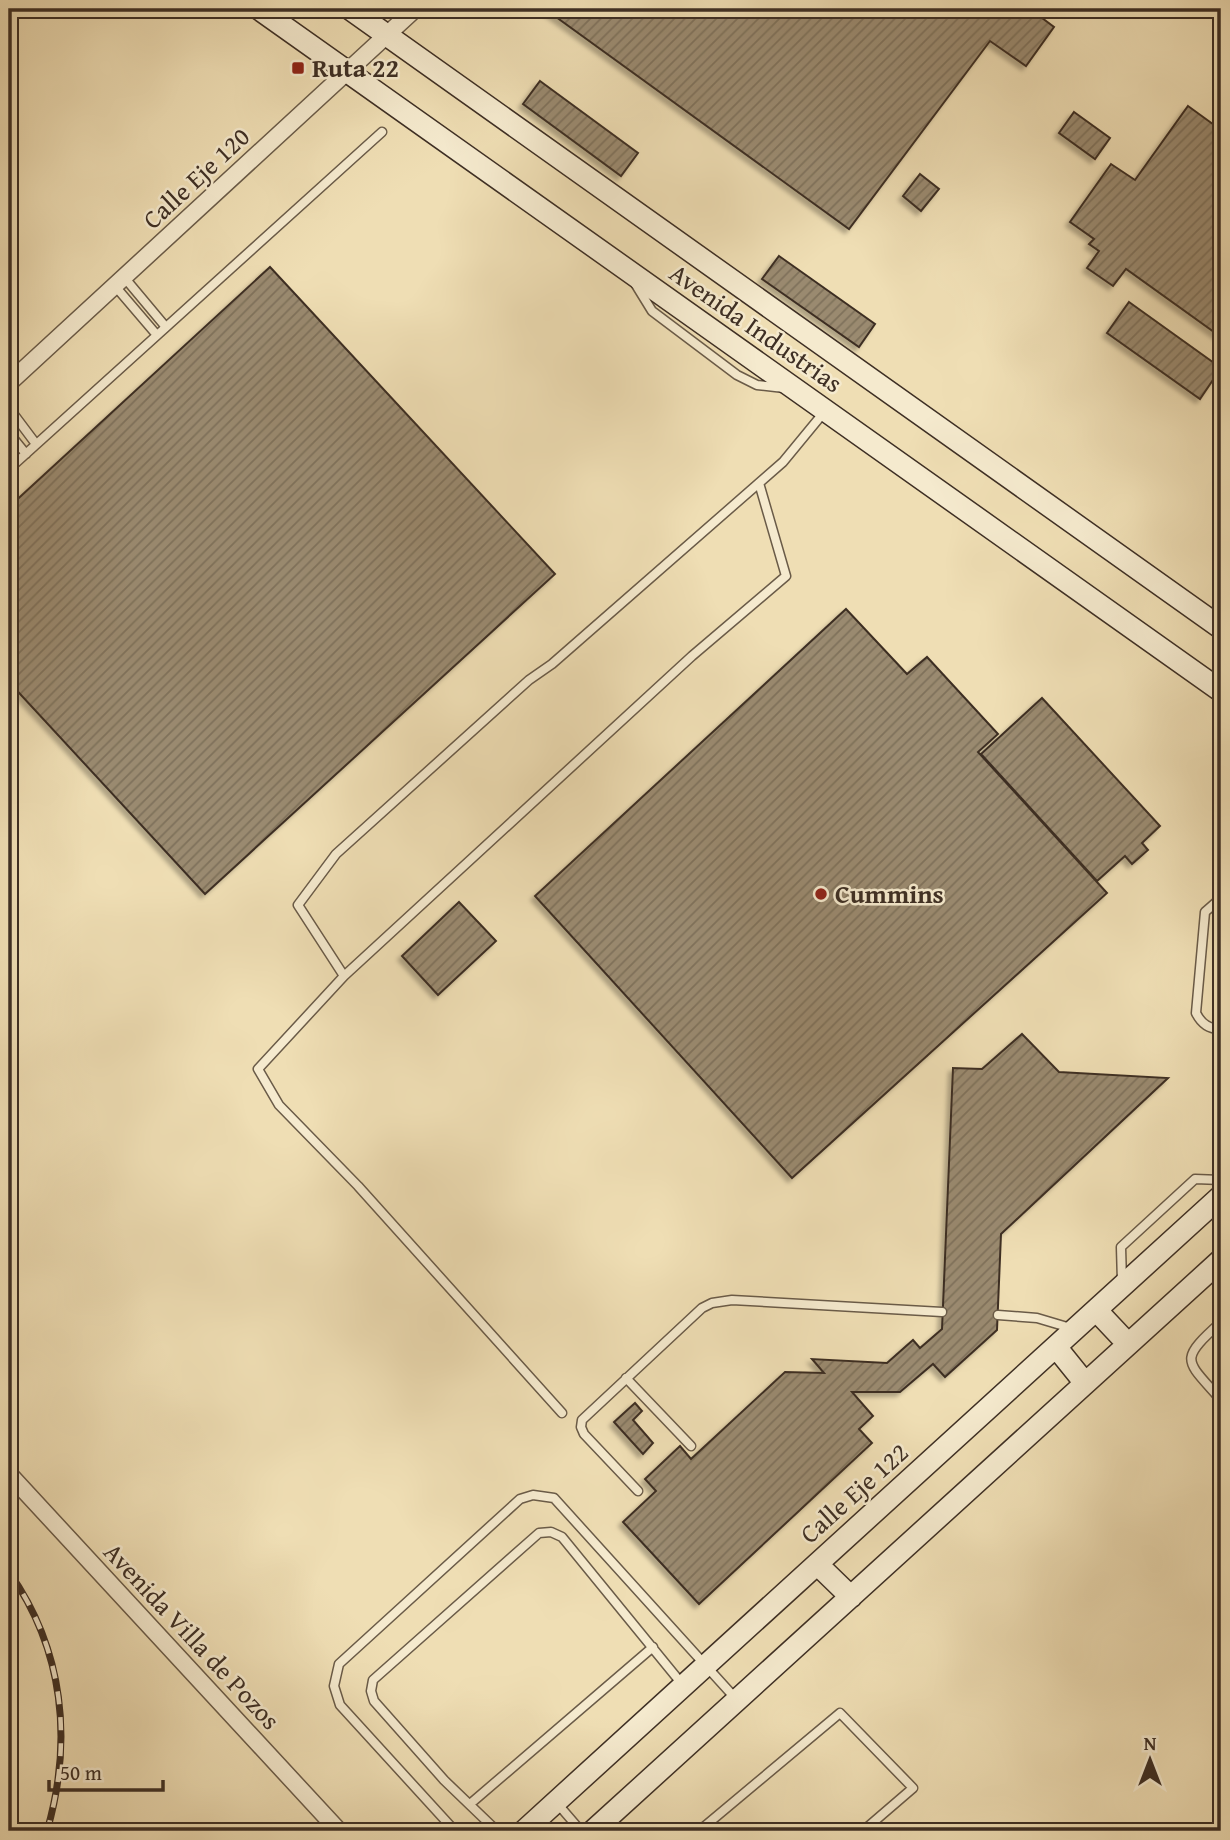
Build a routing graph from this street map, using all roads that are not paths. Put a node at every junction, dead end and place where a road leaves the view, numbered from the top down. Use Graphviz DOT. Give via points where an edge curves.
graph roads {
  1 [pos="259,9"];
  2 [pos="350,9"];
  3 [pos="415,9"];
  4 [pos="387,36"];
  5 [pos="347,73"];
  6 [pos="382,132"];
  7 [pos="120,281"];
  8 [pos="165,326"];
  9 [pos="156,334"];
  10 [pos="9,383"];
  11 [pos="9,408"];
  12 [pos="825,411"];
  13 [pos="9,433"];
  14 [pos="36,444"];
  15 [pos="26,454"];
  16 [pos="9,469"];
  17 [pos="759,483"];
  18 [pos="1221,628"];
  19 [pos="1221,691"];
  20 [pos="1221,898"];
  21 [pos="344,976"];
  22 [pos="1221,1030"];
  23 [pos="1221,1180"];
  24 [pos="1221,1196"];
  25 [pos="1221,1259"];
  26 [pos="1122,1286"];
  27 [pos="1096,1310"];
  28 [pos="942,1312"];
  29 [pos="998,1315"];
  30 [pos="1221,1322"];
  31 [pos="1075,1329"];
  32 [pos="1128,1344"];
  33 [pos="1056,1347"];
  34 [pos="626,1378"];
  35 [pos="1085,1383"];
  36 [pos="1221,1400"];
  37 [pos="562,1413"];
  38 [pos="691,1446"];
  39 [pos="9,1474"];
  40 [pos="638,1491"];
  41 [pos="817,1564"];
  42 [pos="850,1597"];
  43 [pos="653,1647"];
  44 [pos="706,1665"];
  45 [pos="683,1686"];
  46 [pos="737,1700"];
  47 [pos="556,1802"];
  48 [pos="470,1804"];
  49 [pos="339,1831"];
  50 [pos="455,1831"];
  51 [pos="497,1831"];
  52 [pos="524,1831"];
  53 [pos="581,1831"];
  54 [pos="593,1831"];
  55 [pos="699,1831"];
  56 [pos="863,1831"];
  1 -- 5 [label="main road, Avenida Industrias"];
  2 -- 4 [label="main road, Avenida Industrias"];
  3 -- 4 [label="street, Calle Eje 120"];
  4 -- 5 [label="street, Calle Eje 120"];
  4 -- 18 [label="main road, Avenida Industrias"];
  5 -- 7 [label="street, Calle Eje 120"];
  5 -- 12 [label="main road, Avenida Industrias"];
  6 -- 8 [label="lane"];
  7 -- 8 [label="lane"];
  7 -- 9 [label="lane"];
  7 -- 10 [label="street, Calle Eje 120"];
  8 -- 9 [label="lane"];
  9 -- 14 [label="lane"];
  11 -- 14 [label="lane"];
  12 -- 17 [label="lane" via="783,463"];
  12 -- 19 [label="main road, Avenida Industrias"];
  13 -- 15 [label="lane"];
  14 -- 15 [label="lane"];
  15 -- 16 [label="lane"];
  17 -- 21 [label="lane" via="786,576 692,656"];
  17 -- 21 [label="lane" via="529,680 337,854 298,905"];
  20 -- 22 [label="lane" via="1205,912 1196,1013 1210,1028"];
  21 -- 37 [label="lane" via="258,1069 279,1105"];
  23 -- 26 [label="lane" via="1195,1179 1121,1247"];
  24 -- 26 [label="main road, Calle Eje 122"];
  25 -- 32 [label="main road"];
  26 -- 27 [label="main road, Calle Eje 122"];
  27 -- 31 [label="main road, Calle Eje 122"];
  27 -- 32 [label="main road"];
  28 -- 34 [label="lane" via="721,1301 702,1308"];
  29 -- 31 [label="lane" via="1037,1318"];
  30 -- 36 [label="lane" via="1194,1348 1191,1360"];
  31 -- 33 [label="main road, Calle Eje 122"];
  32 -- 35 [label="main road"];
  33 -- 35 [label="main road"];
  33 -- 41 [label="main road, Calle Eje 122"];
  34 -- 38 [label="lane"];
  34 -- 40 [label="lane" via="588,1412 581,1427"];
  35 -- 42 [label="main road"];
  39 -- 49 [label="street, Avenida Villa de Pozos"];
  41 -- 42 [label="main road"];
  41 -- 44 [label="main road, Calle Eje 122"];
  42 -- 46 [label="main road"];
  43 -- 45 [label="lane"];
  43 -- 48 [label="lane"];
  43 -- 48 [label="lane" via="562,1537 539,1532 373,1680 374,1701"];
  44 -- 45 [label="main road, Calle Eje 122"];
  44 -- 46 [label="lane"];
  44 -- 50 [label="lane" via="554,1498 533,1495 520,1499 340,1664 334,1686 340,1705"];
  45 -- 47 [label="main road, Calle Eje 122"];
  46 -- 54 [label="main road"];
  47 -- 52 [label="main road, Calle Eje 122"];
  47 -- 53 [label="lane"];
  48 -- 51 [label="lane"];
  55 -- 56 [label="lane" via="840,1713 913,1788"];
}
